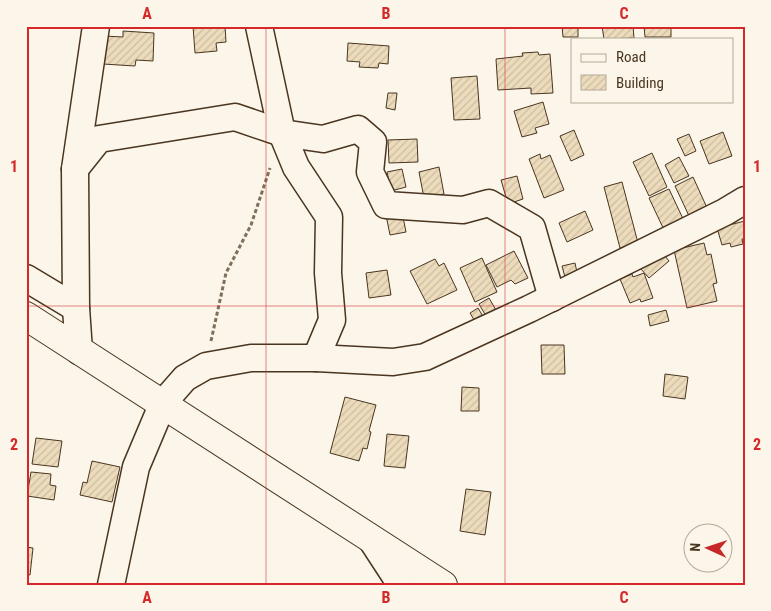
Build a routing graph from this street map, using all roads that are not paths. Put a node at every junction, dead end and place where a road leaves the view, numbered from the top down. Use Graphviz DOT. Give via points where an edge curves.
graph roads {
  1 [pos="96,26"];
  2 [pos="259,26"];
  3 [pos="282,133"];
  4 [pos="75,169"];
  5 [pos="745,200"];
  6 [pos="26,278"];
  7 [pos="552,298"];
  8 [pos="76,308"];
  9 [pos="26,316"];
  10 [pos="80,351"];
  11 [pos="316,358"];
  12 [pos="163,403"];
  13 [pos="371,539"];
  14 [pos="111,585"];
  15 [pos="401,585"];
  16 [pos="443,585"];
  1 -- 4 [label="street"];
  2 -- 3 [label="street"];
  3 -- 4 [label="street" via="236,117 99,139"];
  3 -- 7 [label="street" via="323,139 358,129 373,142 370,172 386,205 463,210 489,203 532,228"];
  3 -- 11 [label="street" via="296,167 329,217 328,273 332,320"];
  4 -- 8 [label="street"];
  5 -- 7 [label="street"];
  6 -- 8 [label="street"];
  7 -- 11 [label="street" via="425,358 393,362"];
  8 -- 10 [label="street"];
  9 -- 10 [label="main road"];
  10 -- 12 [label="main road"];
  11 -- 12 [label="street" via="251,358 206,366 185,378"];
  12 -- 13 [label="main road"];
  12 -- 14 [label="street" via="136,467"];
  13 -- 15 [label="street"];
  13 -- 16 [label="main road"];
}
